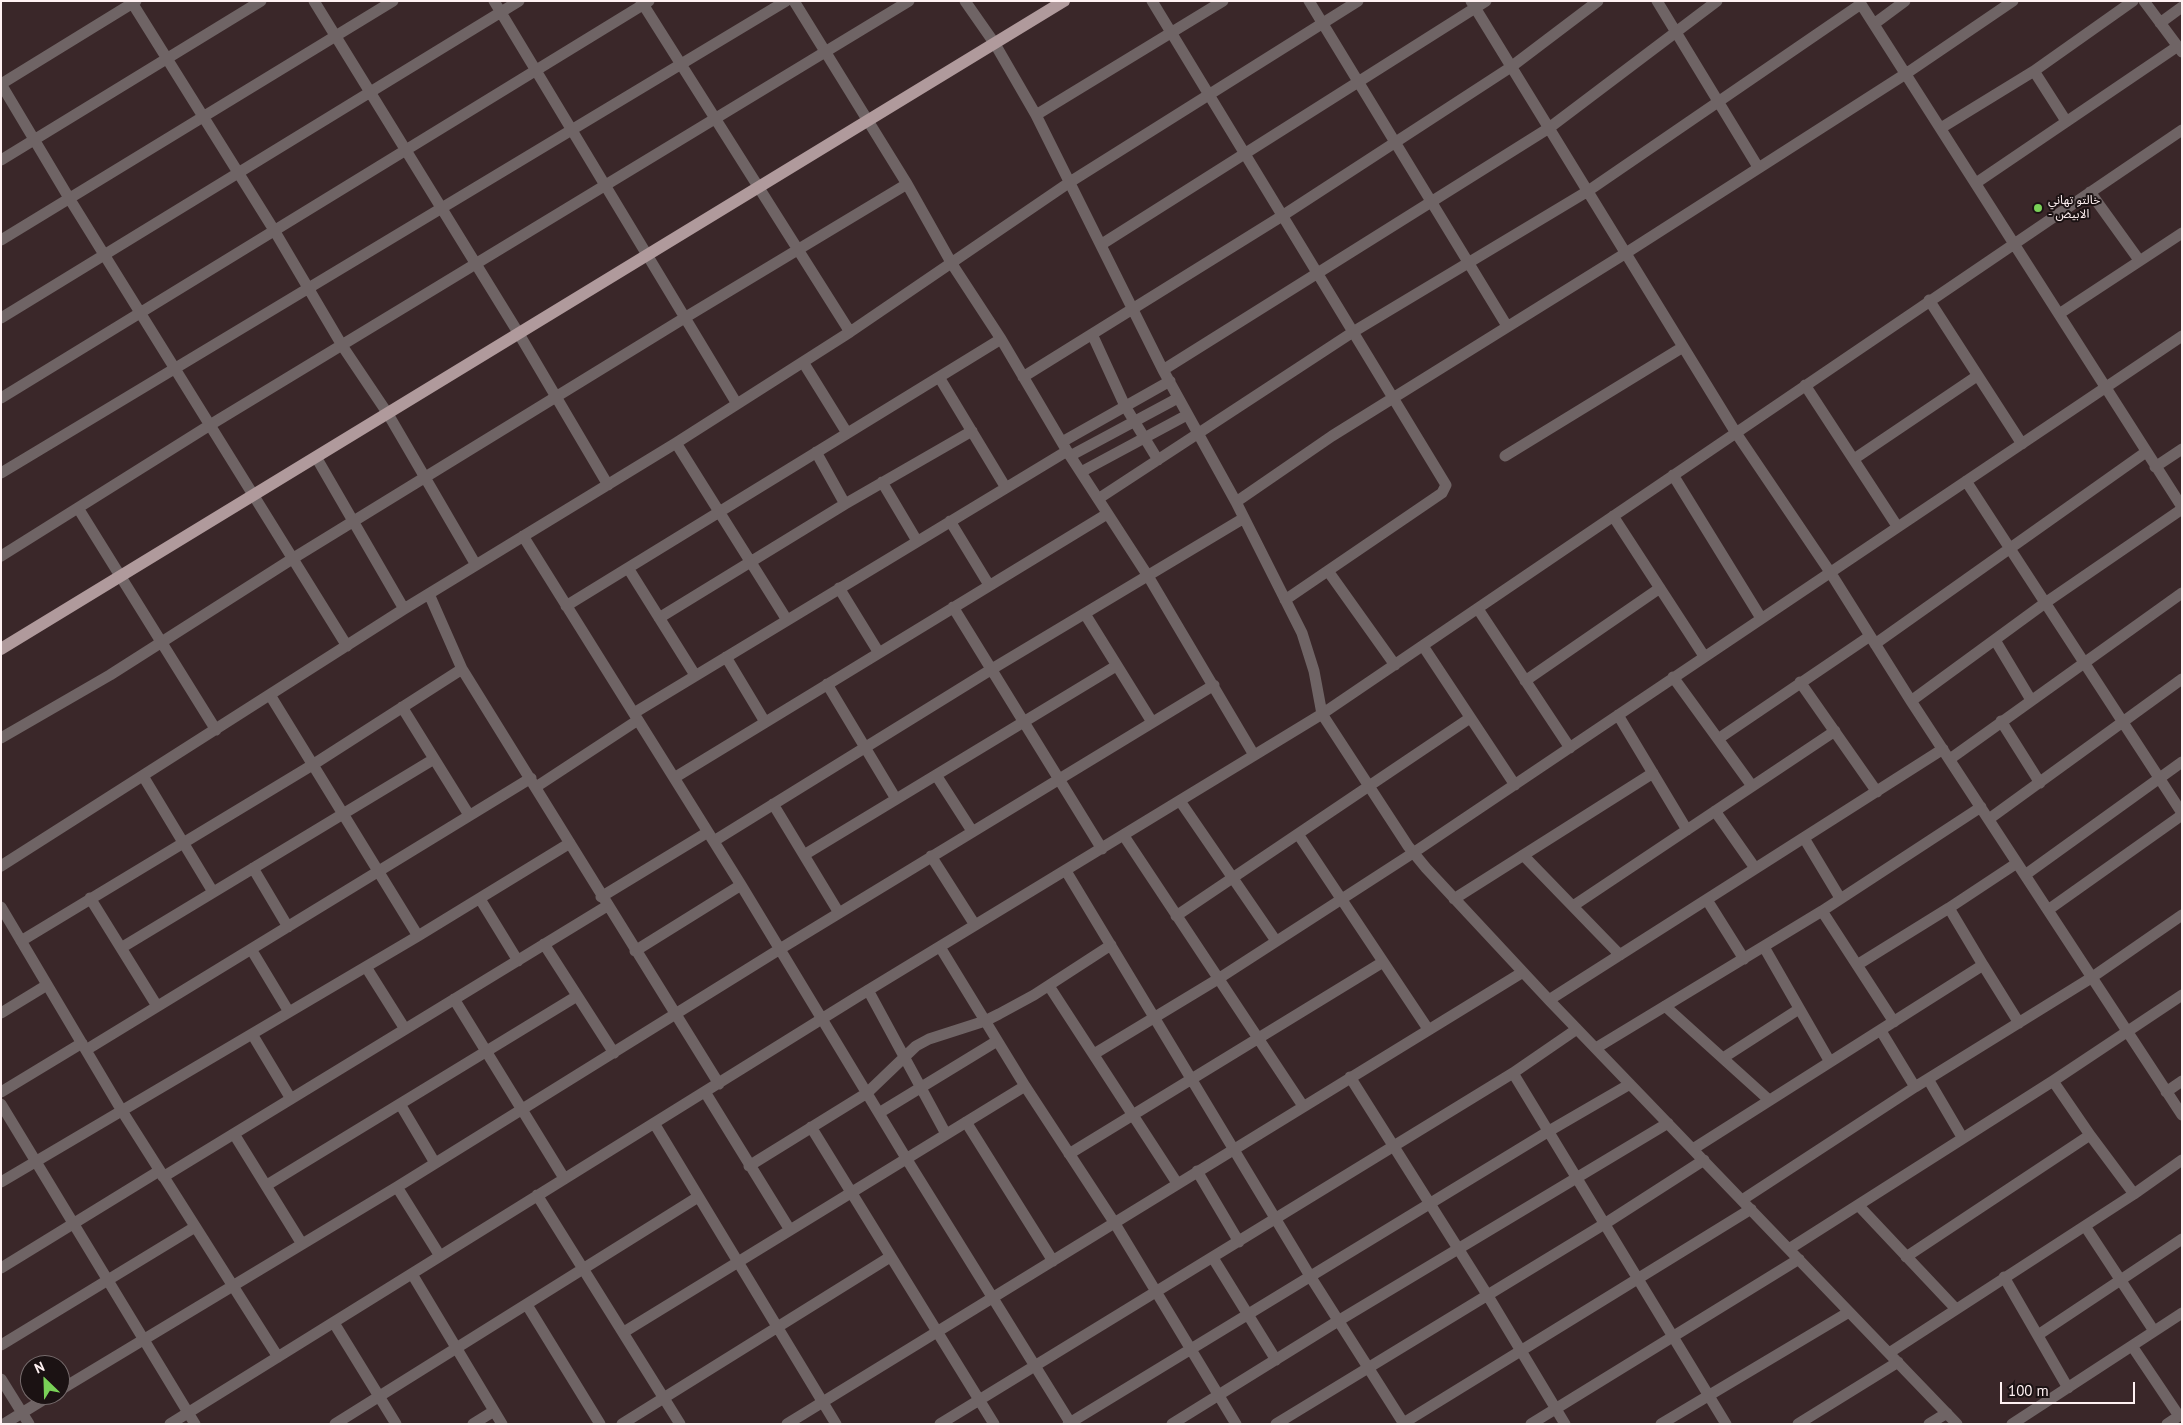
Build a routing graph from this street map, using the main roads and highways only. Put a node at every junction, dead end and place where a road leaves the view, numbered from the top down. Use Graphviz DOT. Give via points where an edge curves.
graph roads {
  1 [pos="1064,1"];
  2 [pos="1,649"];
  1 -- 2 [label="main road"];
}
